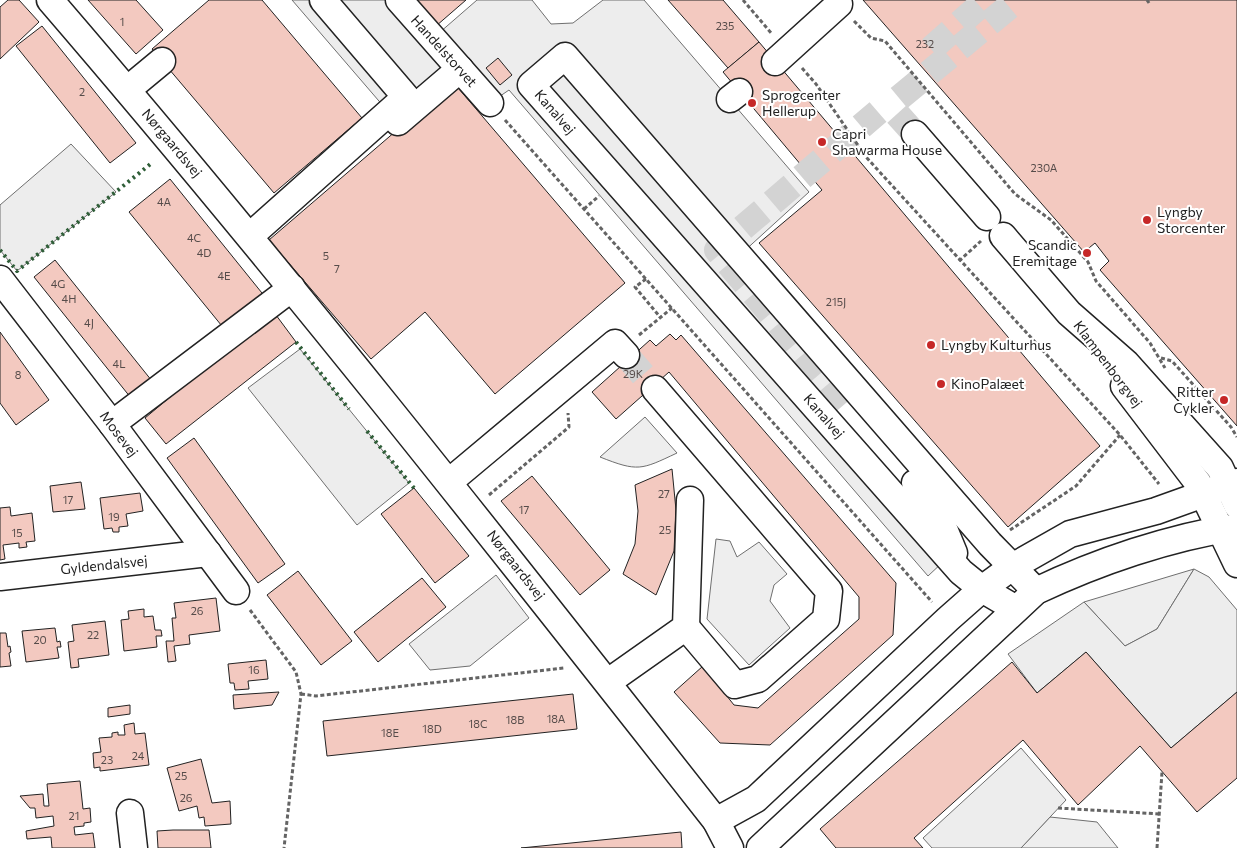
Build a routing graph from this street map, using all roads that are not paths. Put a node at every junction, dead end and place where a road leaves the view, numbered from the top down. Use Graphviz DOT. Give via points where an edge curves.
graph roads {
  1 [pos="50,0"];
  2 [pos="324,0"];
  3 [pos="399,0"];
  4 [pos="839,4"];
  5 [pos="782,57"];
  6 [pos="162,61"];
  7 [pos="460,69"];
  8 [pos="127,90"];
  9 [pos="490,103"];
  10 [pos="397,122"];
  11 [pos="915,134"];
  12 [pos="250,236"];
  13 [pos="0,279"];
  14 [pos="292,288"];
  15 [pos="1069,313"];
  16 [pos="626,354"];
  17 [pos="655,389"];
  18 [pos="846,403"];
  19 [pos="112,424"];
  20 [pos="450,482"];
  21 [pos="1203,493"];
  22 [pos="690,500"];
  23 [pos="1233,510"];
  24 [pos="208,554"];
  25 [pos="1236,562"];
  26 [pos="1012,566"];
  27 [pos="961,572"];
  28 [pos="0,577"];
  29 [pos="982,589"];
  30 [pos="236,591"];
  31 [pos="1036,591"];
  32 [pos="1016,609"];
  33 [pos="686,627"];
  34 [pos="601,674"];
  35 [pos="768,788"];
  36 [pos="693,792"];
  37 [pos="130,813"];
  38 [pos="716,821"];
  39 [pos="770,842"];
  40 [pos="134,848"];
  41 [pos="730,848"];
  1 -- 8 [label="street, Nørgaardsvej"];
  2 -- 12 [label="street" via="406,96"];
  3 -- 7 [label="street, Handelstorvet"];
  4 -- 5 [label="street"];
  6 -- 8 [label="street"];
  7 -- 9 [label="street, Handelstorvet"];
  7 -- 10 [label="street"];
  8 -- 12 [label="street, Nørgaardsvej"];
  11 -- 15 [label="street"];
  12 -- 14 [label="street, Nørgaardsvej"];
  13 -- 19 [label="street, Mosevej"];
  14 -- 19 [label="street"];
  14 -- 20 [label="street, Nørgaardsvej"];
  15 -- 21 [label="street, Klampenborgvej" via="1089,344 1183,460"];
  15 -- 23 [label="street, Klampenborgvej" via="1126,363 1220,468"];
  16 -- 20 [label="street" via="615,343"];
  17 -- 33 [label="street" via="829,591 826,619 758,679 735,685"];
  18 -- 27 [label="street" via="935,507"];
  19 -- 24 [label="street, Mosevej"];
  20 -- 34 [label="street, Nørgaardsvej"];
  21 -- 23 [label="street, Klampenborgvej"];
  21 -- 23 [label="street"];
  21 -- 26 [label="street" via="1156,511 1070,534"];
  22 -- 33 [label="street"];
  23 -- 25 [label="street"];
  23 -- 31 [label="street" via="1087,567"];
  24 -- 28 [label="street, Gyldendalsvej"];
  24 -- 30 [label="street, Mosevej"];
  26 -- 27 [label="street, Kanalvej" via="564,56 531,85"];
  26 -- 29 [label="street"];
  26 -- 31 [label="street, Kanalvej"];
  27 -- 29 [label="street, Kanalvej"];
  29 -- 32 [label="street, Kanalvej"];
  29 -- 35 [label="street"];
  31 -- 32 [label="street"];
  32 -- 39 [label="street"];
  33 -- 34 [label="street"];
  34 -- 36 [label="street, Nørgaardsvej"];
  35 -- 36 [label="street" via="736,797"];
  35 -- 38 [label="street" via="756,799"];
  36 -- 38 [label="street, Nørgaardsvej"];
  37 -- 40 [label="street"];
  38 -- 41 [label="street, Nørgaardsvej"];
}
